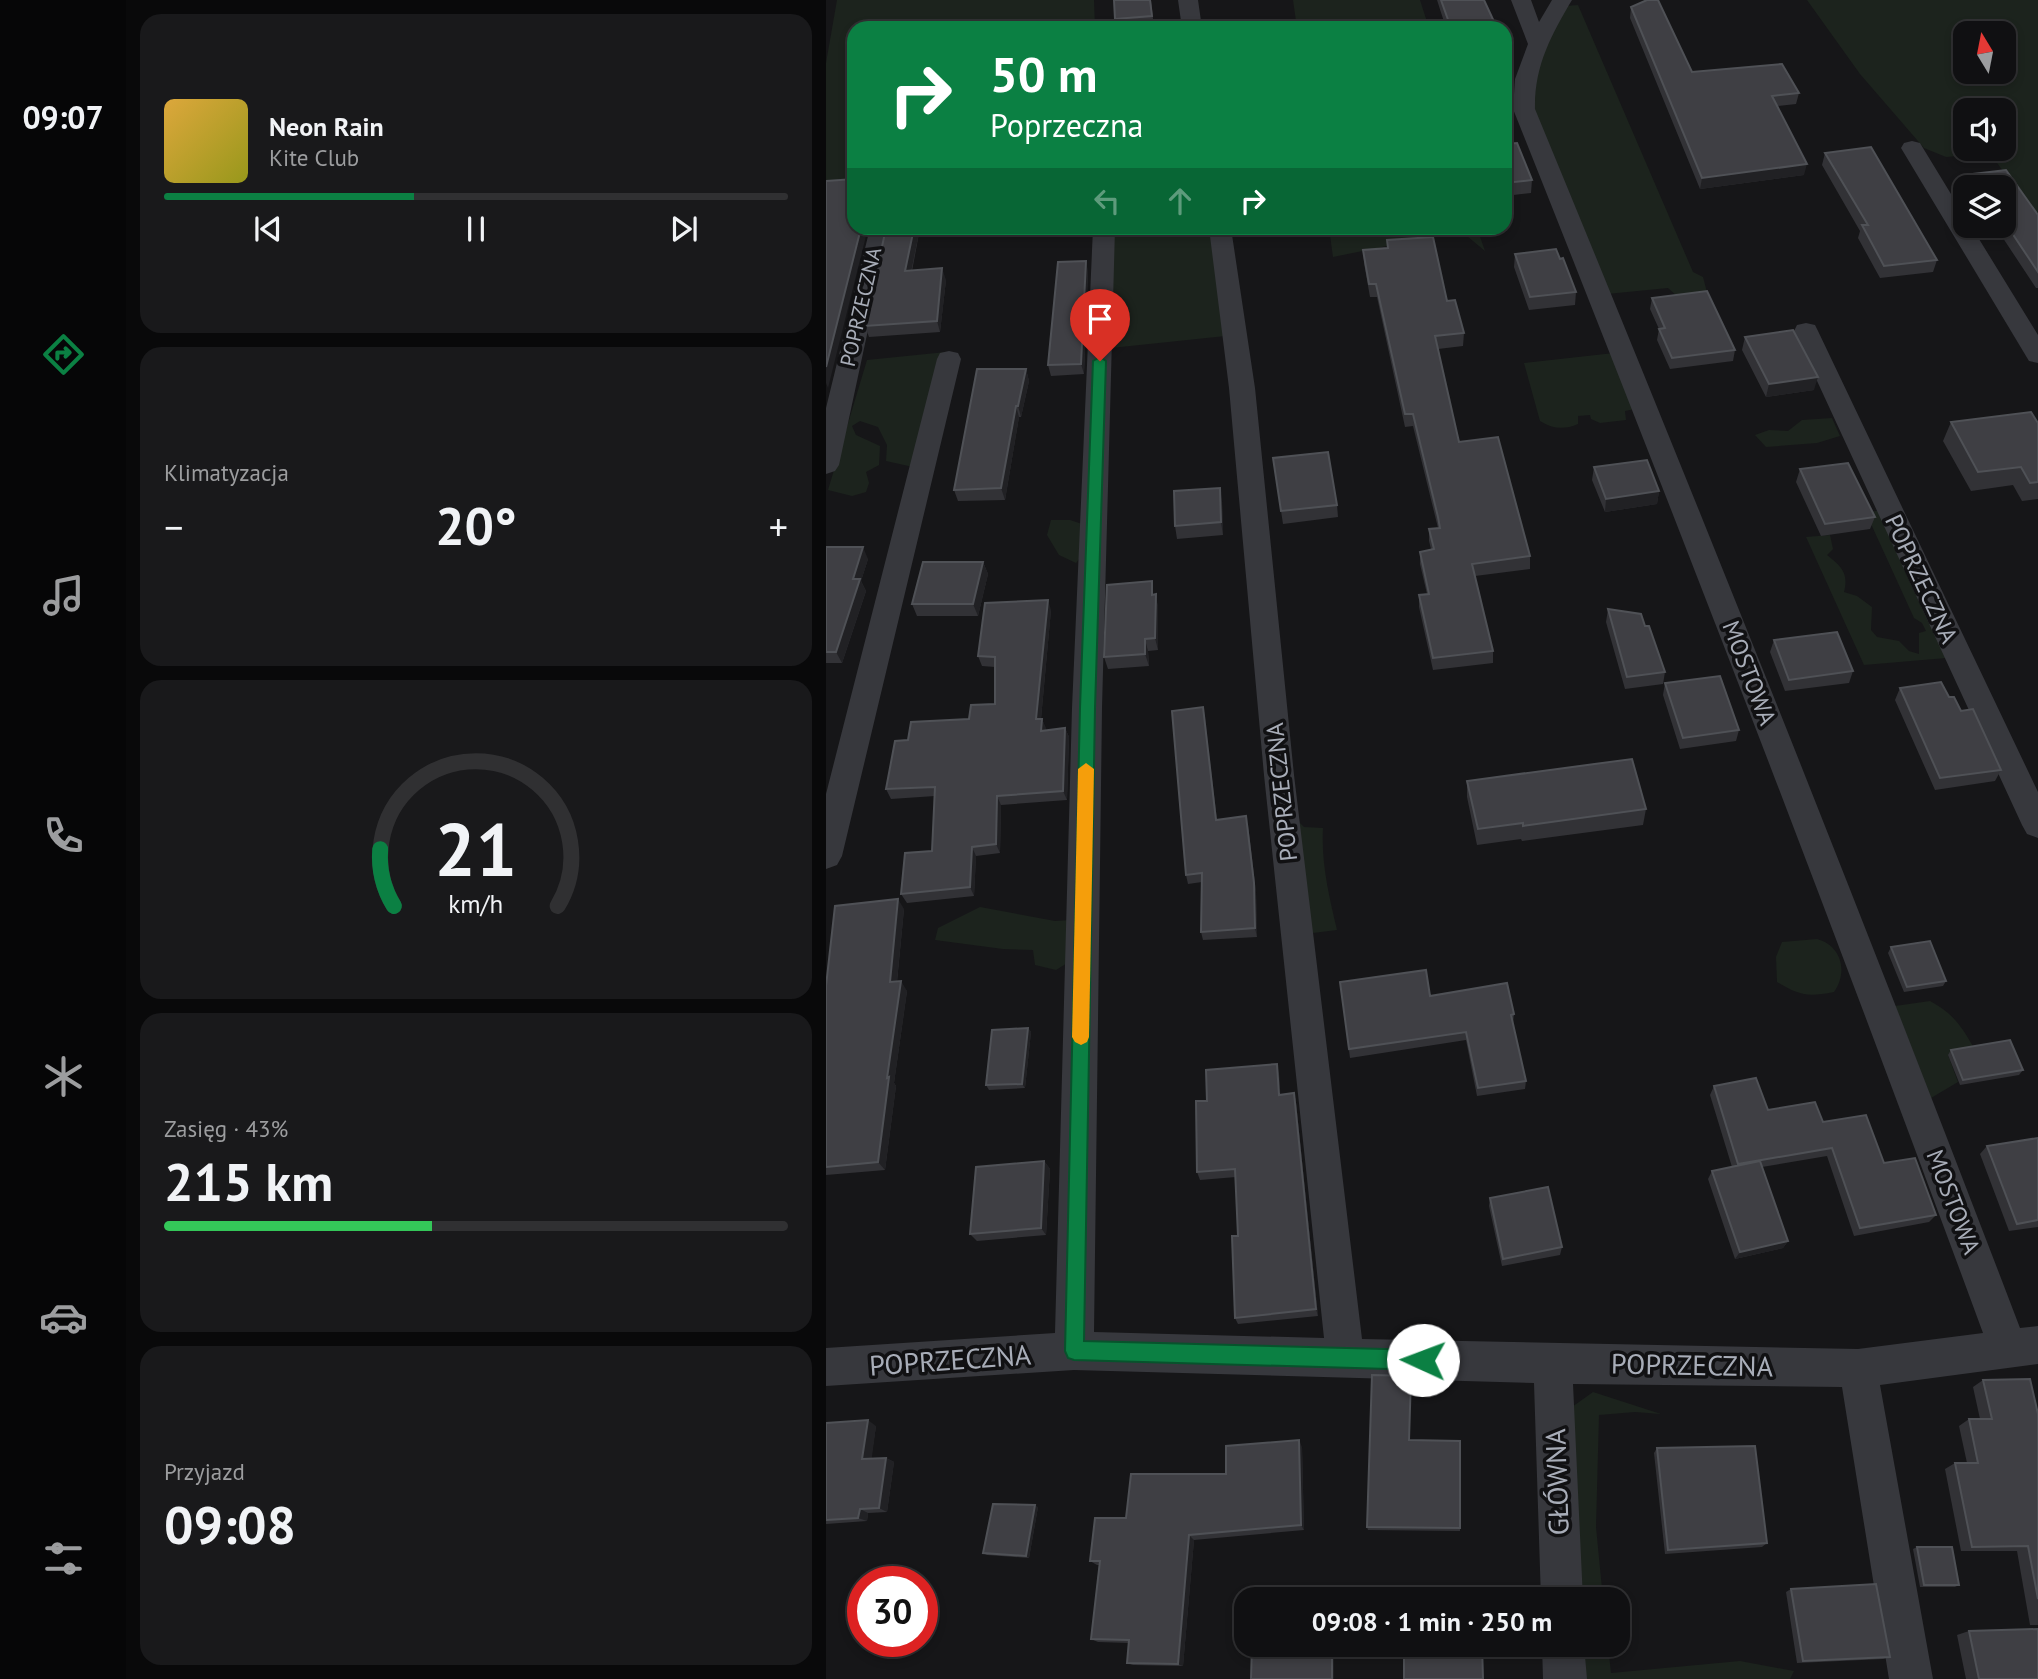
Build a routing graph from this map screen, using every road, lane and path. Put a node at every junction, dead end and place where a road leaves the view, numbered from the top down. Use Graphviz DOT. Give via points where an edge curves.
graph roads {
  1 [pos="1188,0"];
  2 [pos="1521,0"];
  3 [pos="1562,0"];
  4 [pos="1191,21"];
  5 [pos="1537,43"];
  6 [pos="1912,148"];
  7 [pos="877,235"];
  8 [pos="1104,235"];
  9 [pos="1221,235"];
  10 [pos="1806,331"];
  11 [pos="2038,355"];
  12 [pos="949,359"];
  13 [pos="826,465"];
  14 [pos="2038,825"];
  15 [pos="826,856"];
  16 [pos="2024,1348"];
  17 [pos="1074,1351"];
  18 [pos="1345,1357"];
  19 [pos="1553,1364"];
  20 [pos="826,1367"];
  21 [pos="1858,1368"];
  22 [pos="1562,1587"];
  23 [pos="1563,1657"];
  24 [pos="1564,1679"];
  25 [pos="1911,1679"];
  1 -- 4 [label="street"];
  2 -- 5 [label="street"];
  3 -- 5 [label="street, MOSTOWA"];
  5 -- 16 [label="street, MOSTOWA" via="1525,72 1524,109 1871,982"];
  6 -- 11 [label="street"];
  7 -- 13 [label="street, POPRZECZNA"];
  8 -- 17 [label="street" via="1087,708"];
  9 -- 18 [label="street, POPRZECZNA" via="1242,388 1280,787"];
  10 -- 14 [label="street, POPRZECZNA"];
  12 -- 15 [label="street"];
  16 -- 21 [label="street, POPRZECZNA"];
  17 -- 18 [label="street, POPRZECZNA"];
  17 -- 20 [label="street, POPRZECZNA"];
  18 -- 19 [label="street, POPRZECZNA"];
  19 -- 21 [label="street, POPRZECZNA"];
  19 -- 22 [label="street, GŁÓWNA"];
  21 -- 25 [label="street"];
  23 -- 24 [label="street"];
}
